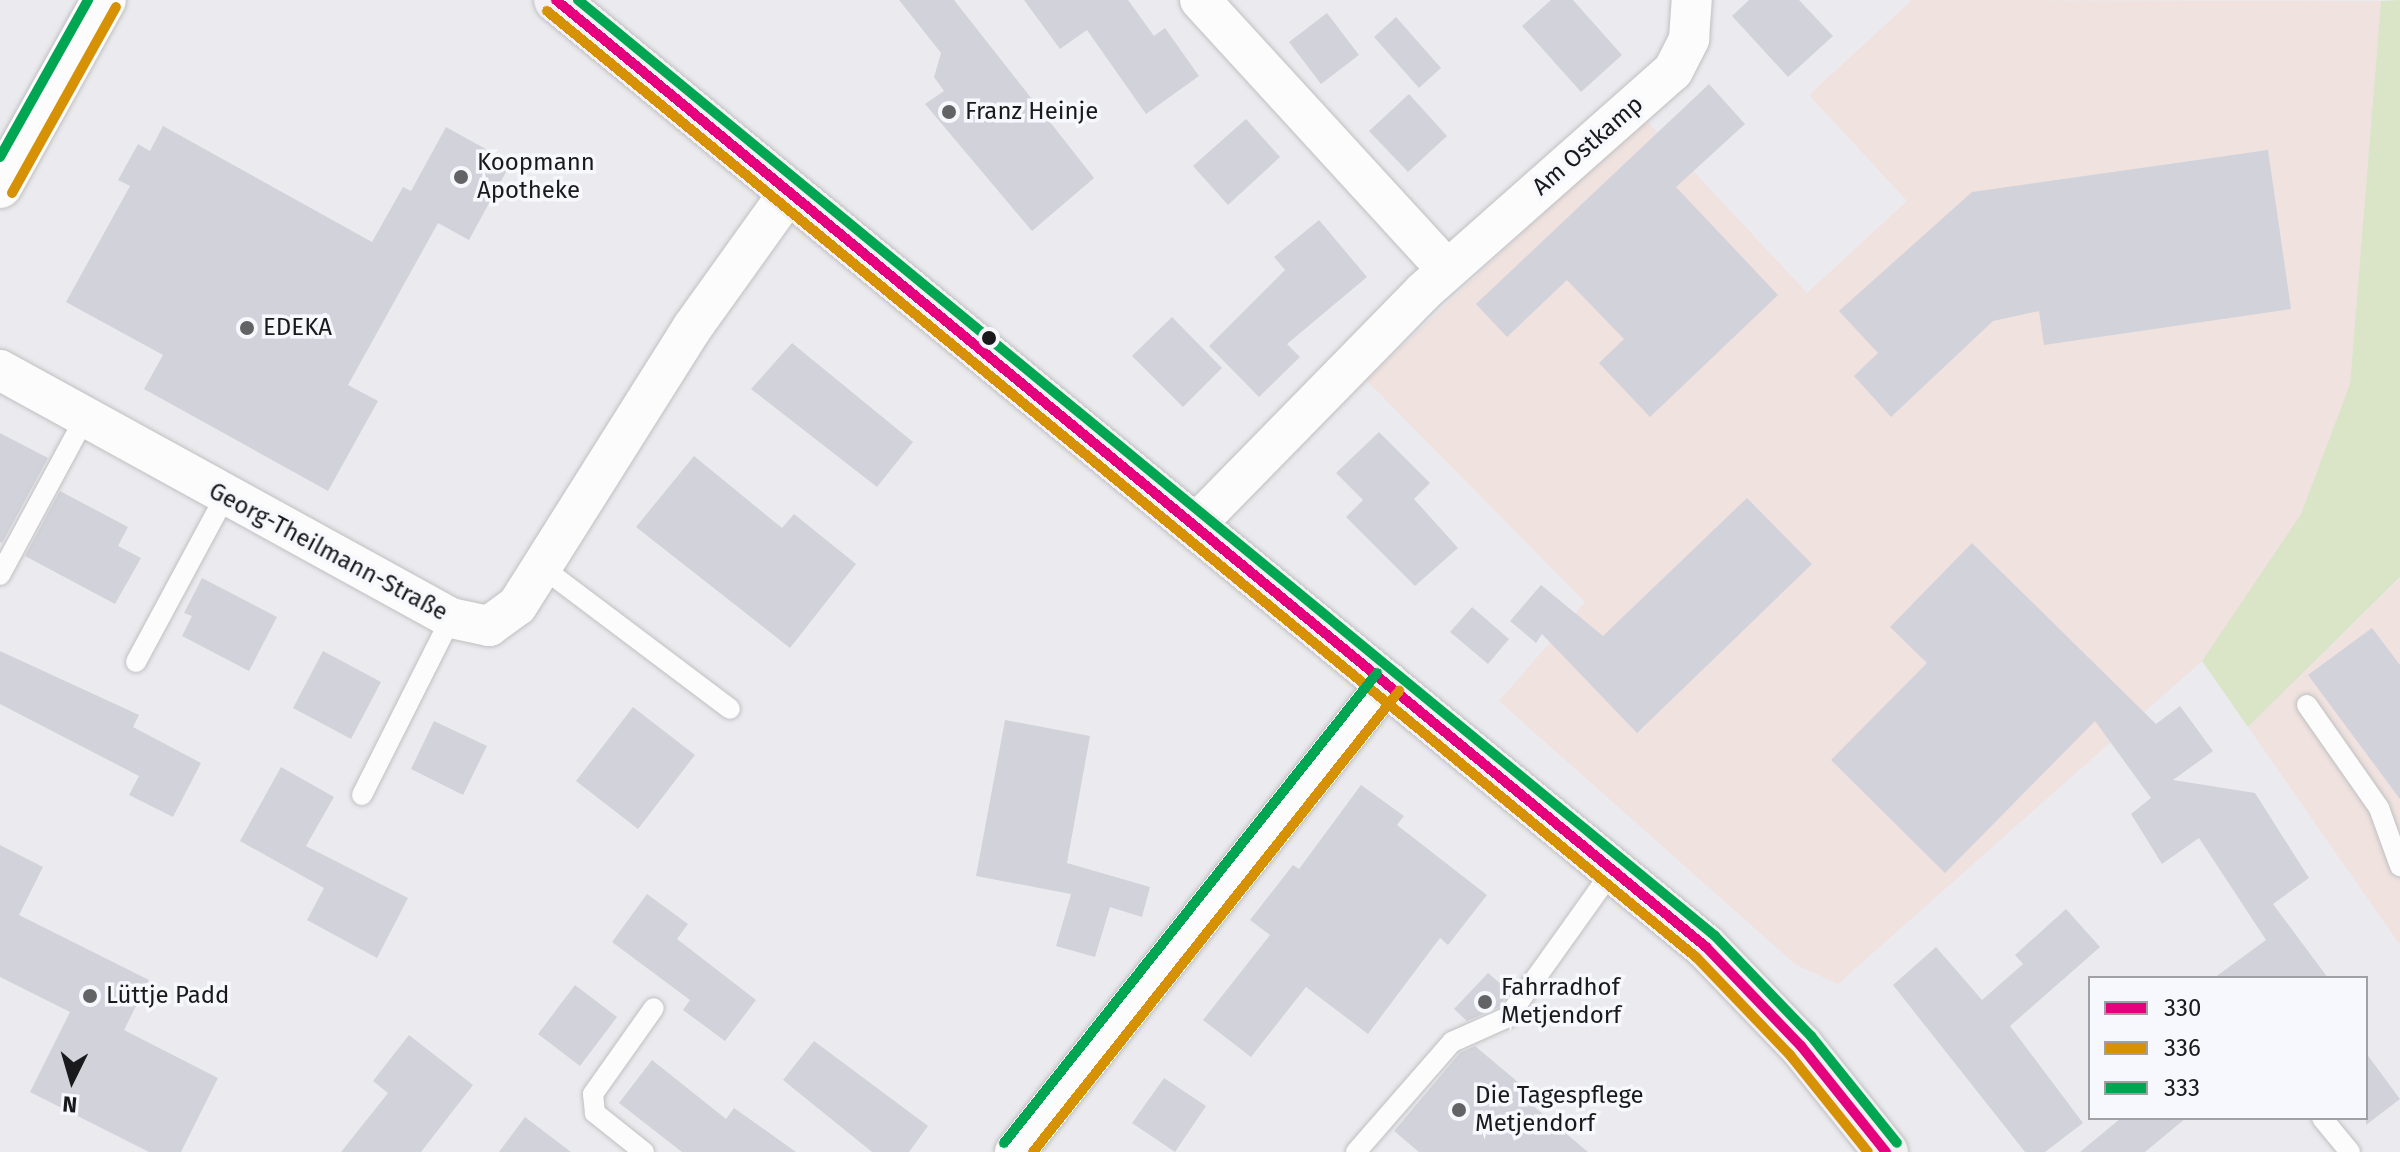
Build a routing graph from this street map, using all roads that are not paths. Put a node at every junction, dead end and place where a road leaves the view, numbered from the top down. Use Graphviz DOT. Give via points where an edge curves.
graph roads {
  1 [pos="104,0"];
  2 [pos="556,0"];
  3 [pos="1200,0"];
  4 [pos="1692,0"];
  5 [pos="0,186"];
  6 [pos="790,191"];
  7 [pos="1447,270"];
  8 [pos="0,370"];
  9 [pos="85,418"];
  10 [pos="225,497"];
  11 [pos="1196,524"];
  12 [pos="543,568"];
  13 [pos="0,575"];
  14 [pos="451,618"];
  15 [pos="136,662"];
  16 [pos="1388,682"];
  17 [pos="2307,705"];
  18 [pos="730,709"];
  19 [pos="362,795"];
  20 [pos="2400,866"];
  21 [pos="1613,870"];
  22 [pos="654,1008"];
  23 [pos="2324,1120"];
  24 [pos="1877,1149"];
  25 [pos="644,1152"];
  26 [pos="1015,1152"];
  27 [pos="1356,1152"];
  28 [pos="2350,1152"];
  1 -- 5 [label="street"];
  2 -- 6 [label="main road"];
  3 -- 7 [label="street"];
  4 -- 7 [label="street, Am Ostkamp" via="1689,39 1673,71"];
  6 -- 11 [label="main road"];
  6 -- 12 [label="street, Georg-Theilmann-Straße" via="700,317"];
  7 -- 11 [label="street, Am Ostkamp"];
  8 -- 9 [label="street, Georg-Theilmann-Straße"];
  9 -- 10 [label="street, Georg-Theilmann-Straße"];
  9 -- 13 [label="lane"];
  10 -- 14 [label="street, Georg-Theilmann-Straße"];
  10 -- 15 [label="lane"];
  11 -- 16 [label="main road"];
  12 -- 14 [label="street, Georg-Theilmann-Straße" via="505,619 489,626"];
  12 -- 18 [label="lane"];
  14 -- 19 [label="lane"];
  16 -- 21 [label="main road"];
  16 -- 26 [label="street"];
  17 -- 20 [label="lane" via="2379,808"];
  21 -- 24 [label="main road" via="1736,975"];
  21 -- 27 [label="lane" via="1508,1017 1452,1042"];
  22 -- 25 [label="lane" via="593,1094 595,1113"];
  23 -- 28 [label="lane"];
}
